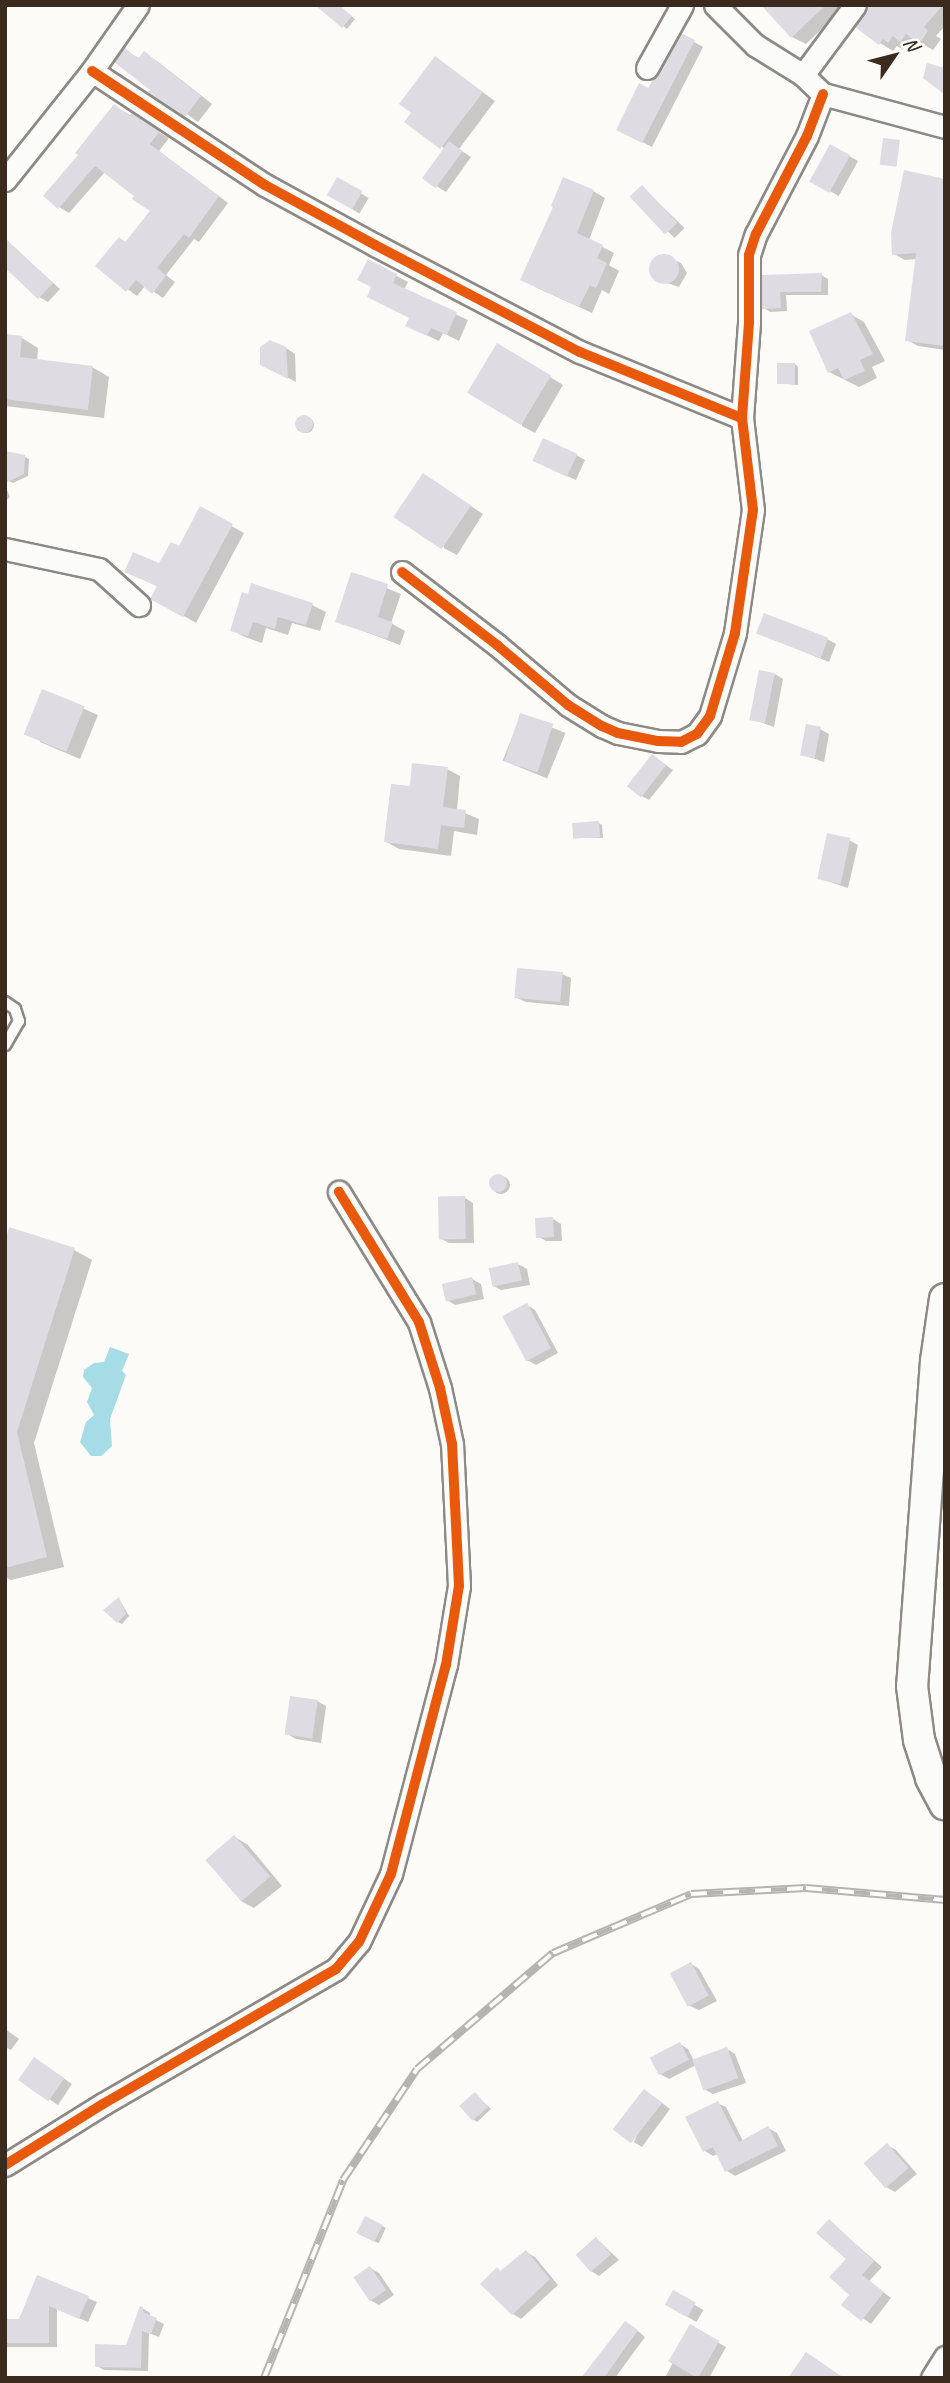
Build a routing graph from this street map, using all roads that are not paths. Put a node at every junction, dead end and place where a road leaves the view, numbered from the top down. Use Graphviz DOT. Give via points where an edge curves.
graph roads {
  1 [pos="138,5"];
  2 [pos="681,5"];
  3 [pos="715,5"];
  4 [pos="855,5"];
  5 [pos="647,68"];
  6 [pos="92,71"];
  7 [pos="803,75"];
  8 [pos="823,94"];
  9 [pos="945,127"];
  10 [pos="5,180"];
  11 [pos="742,418"];
  12 [pos="5,549"];
  13 [pos="402,572"];
  14 [pos="139,605"];
  15 [pos="5,1002"];
  16 [pos="5,1045"];
  17 [pos="340,1192"];
  18 [pos="945,1299"];
  19 [pos="945,1804"];
  20 [pos="5,2165"];
  21 [pos="945,2357"];
  22 [pos="932,2378"];
  1 -- 6 [label="street"];
  2 -- 5 [label="street"];
  3 -- 7 [label="street" via="755,45"];
  4 -- 7 [label="street"];
  6 -- 10 [label="street"];
  6 -- 11 [label="street" via="265,185 375,245 580,352"];
  7 -- 8 [label="street"];
  8 -- 9 [label="street"];
  8 -- 11 [label="street" via="749,255"];
  11 -- 13 [label="street" via="753,510 735,633 710,716 688,740 658,741 618,733 586,717"];
  12 -- 14 [label="street" via="99,569"];
  15 -- 16 [label="lane" via="15,1009 19,1021"];
  17 -- 20 [label="street" via="419,1322 452,1444 459,1586 446,1664 391,1874 359,1941 336,1969"];
  18 -- 19 [label="main road" via="936,1361 912,1686 919,1740"];
  21 -- 22 [label="street"];
}
